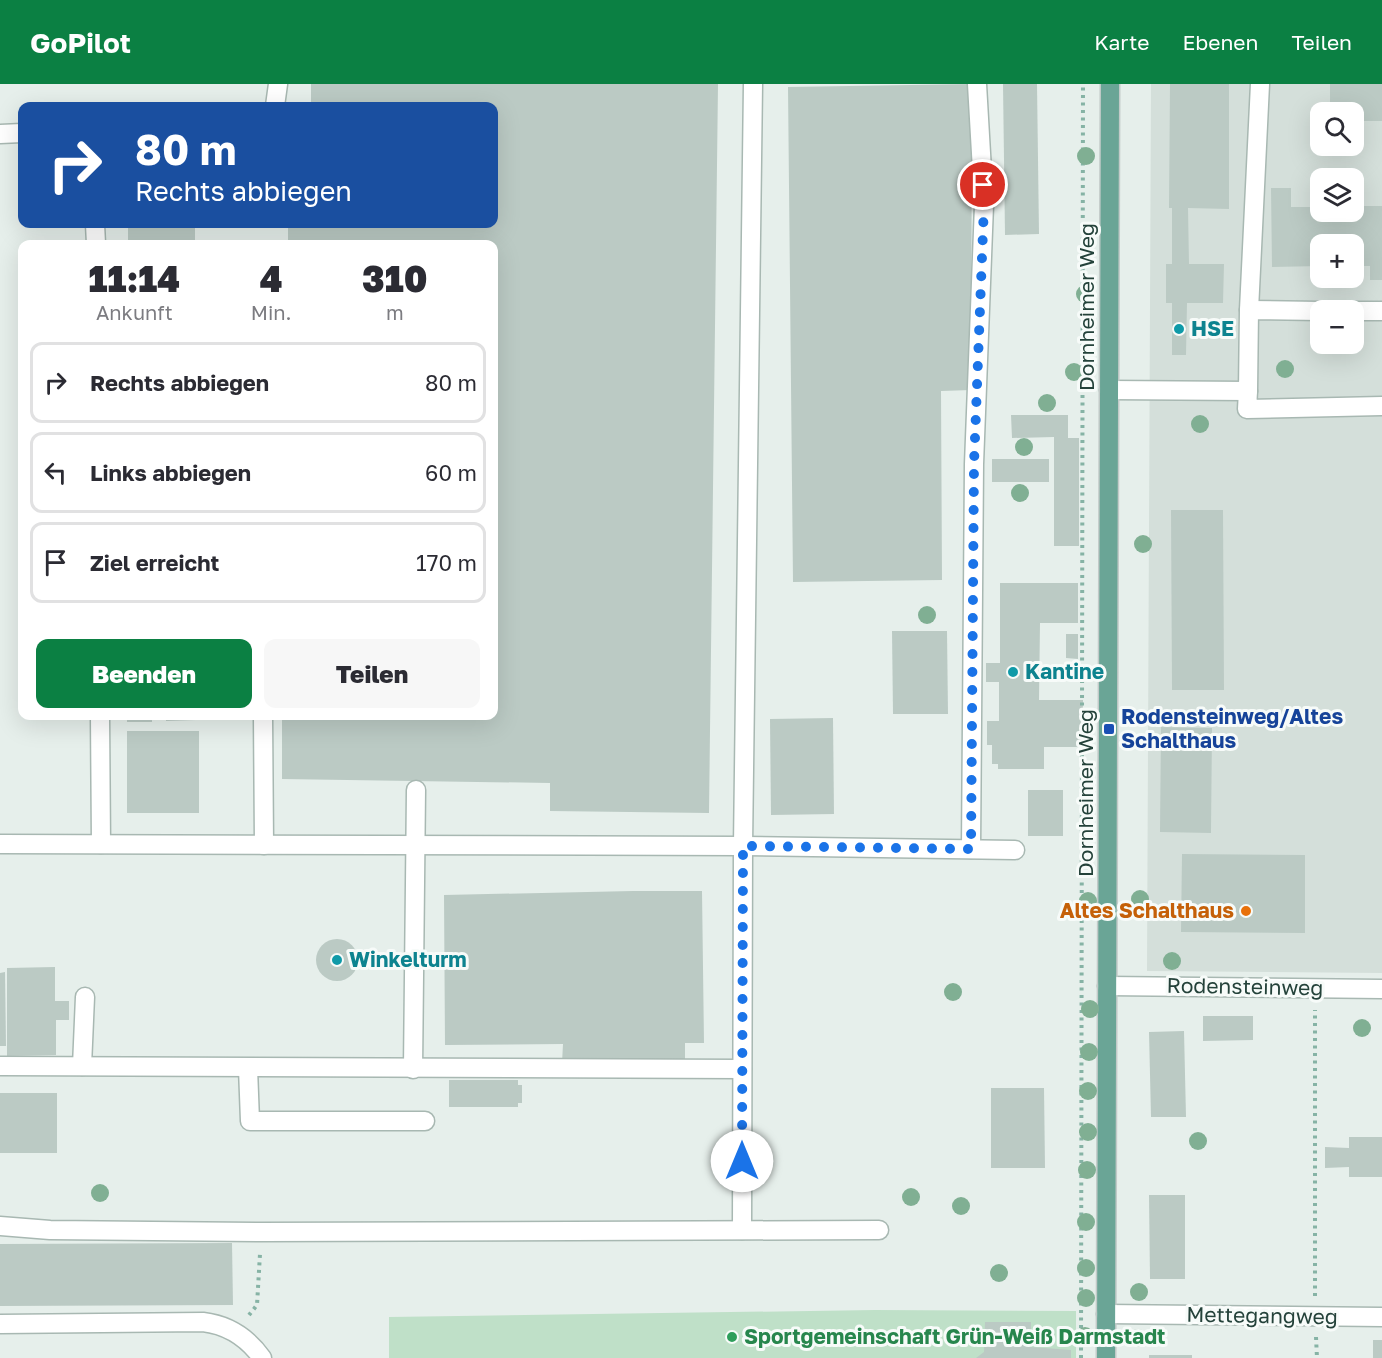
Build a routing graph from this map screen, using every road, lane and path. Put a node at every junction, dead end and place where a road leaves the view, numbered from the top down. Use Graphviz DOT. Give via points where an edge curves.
graph roads {
  1 [pos="278,84"];
  2 [pos="753,84"];
  3 [pos="977,84"];
  4 [pos="1083,84"];
  5 [pos="1110,84"];
  6 [pos="1260,84"];
  7 [pos="276,102"];
  8 [pos="0,134"];
  9 [pos="18,134"];
  10 [pos="1249,310"];
  11 [pos="1310,311"];
  12 [pos="1364,311"];
  13 [pos="1382,312"];
  14 [pos="1109,390"];
  15 [pos="1248,392"];
  16 [pos="1382,406"];
  17 [pos="100,720"];
  18 [pos="262,720"];
  19 [pos="416,790"];
  20 [pos="0,844"];
  21 [pos="101,844"];
  22 [pos="264,845"];
  23 [pos="415,845"];
  24 [pos="743,846"];
  25 [pos="971,849"];
  26 [pos="1015,850"];
  27 [pos="1107,986"];
  28 [pos="1315,988"];
  29 [pos="1382,989"];
  30 [pos="85,997"];
  31 [pos="0,1066"];
  32 [pos="82,1066"];
  33 [pos="248,1068"];
  34 [pos="413,1069"];
  35 [pos="742,1069"];
  36 [pos="425,1121"];
  37 [pos="0,1226"];
  38 [pos="742,1230"];
  39 [pos="879,1230"];
  40 [pos="261,1232"];
  41 [pos="1106,1314"];
  42 [pos="1315,1316"];
  43 [pos="1382,1317"];
  44 [pos="0,1324"];
  45 [pos="235,1332"];
  46 [pos="262,1358"];
  47 [pos="1081,1358"];
  48 [pos="1106,1358"];
  49 [pos="1317,1358"];
  1 -- 7 [label="street"];
  2 -- 24 [label="street"];
  3 -- 25 [label="street" via="984,205 974,464"];
  4 -- 47 [label="path"];
  5 -- 14 [label="main road, Dornheimer Weg"];
  6 -- 10 [label="street"];
  8 -- 9 [label="street"];
  10 -- 11 [label="street"];
  10 -- 15 [label="street"];
  12 -- 13 [label="street"];
  14 -- 15 [label="street"];
  14 -- 27 [label="main road, Dornheimer Weg"];
  15 -- 16 [label="street" via="1247,409"];
  17 -- 21 [label="street"];
  18 -- 22 [label="street"];
  19 -- 23 [label="street"];
  20 -- 21 [label="street"];
  21 -- 22 [label="street"];
  22 -- 23 [label="street"];
  23 -- 24 [label="street"];
  23 -- 34 [label="street"];
  24 -- 25 [label="street"];
  24 -- 35 [label="street"];
  25 -- 26 [label="street"];
  27 -- 28 [label="street, Rodensteinweg"];
  27 -- 41 [label="main road, Dornheimer Weg"];
  28 -- 29 [label="street, Rodensteinweg"];
  28 -- 42 [label="path"];
  30 -- 32 [label="street"];
  31 -- 32 [label="street"];
  32 -- 33 [label="street"];
  33 -- 34 [label="street"];
  33 -- 36 [label="street" via="250,1121"];
  34 -- 35 [label="street"];
  35 -- 38 [label="street"];
  37 -- 40 [label="street"];
  38 -- 39 [label="street"];
  38 -- 40 [label="street"];
  40 -- 45 [label="path" via="257,1305"];
  41 -- 42 [label="street, Mettegangweg"];
  41 -- 48 [label="main road, Dornheimer Weg"];
  42 -- 43 [label="street, Mettegangweg"];
  42 -- 49 [label="path"];
  44 -- 45 [label="street" via="203,1323 218,1324"];
  45 -- 46 [label="street"];
}
